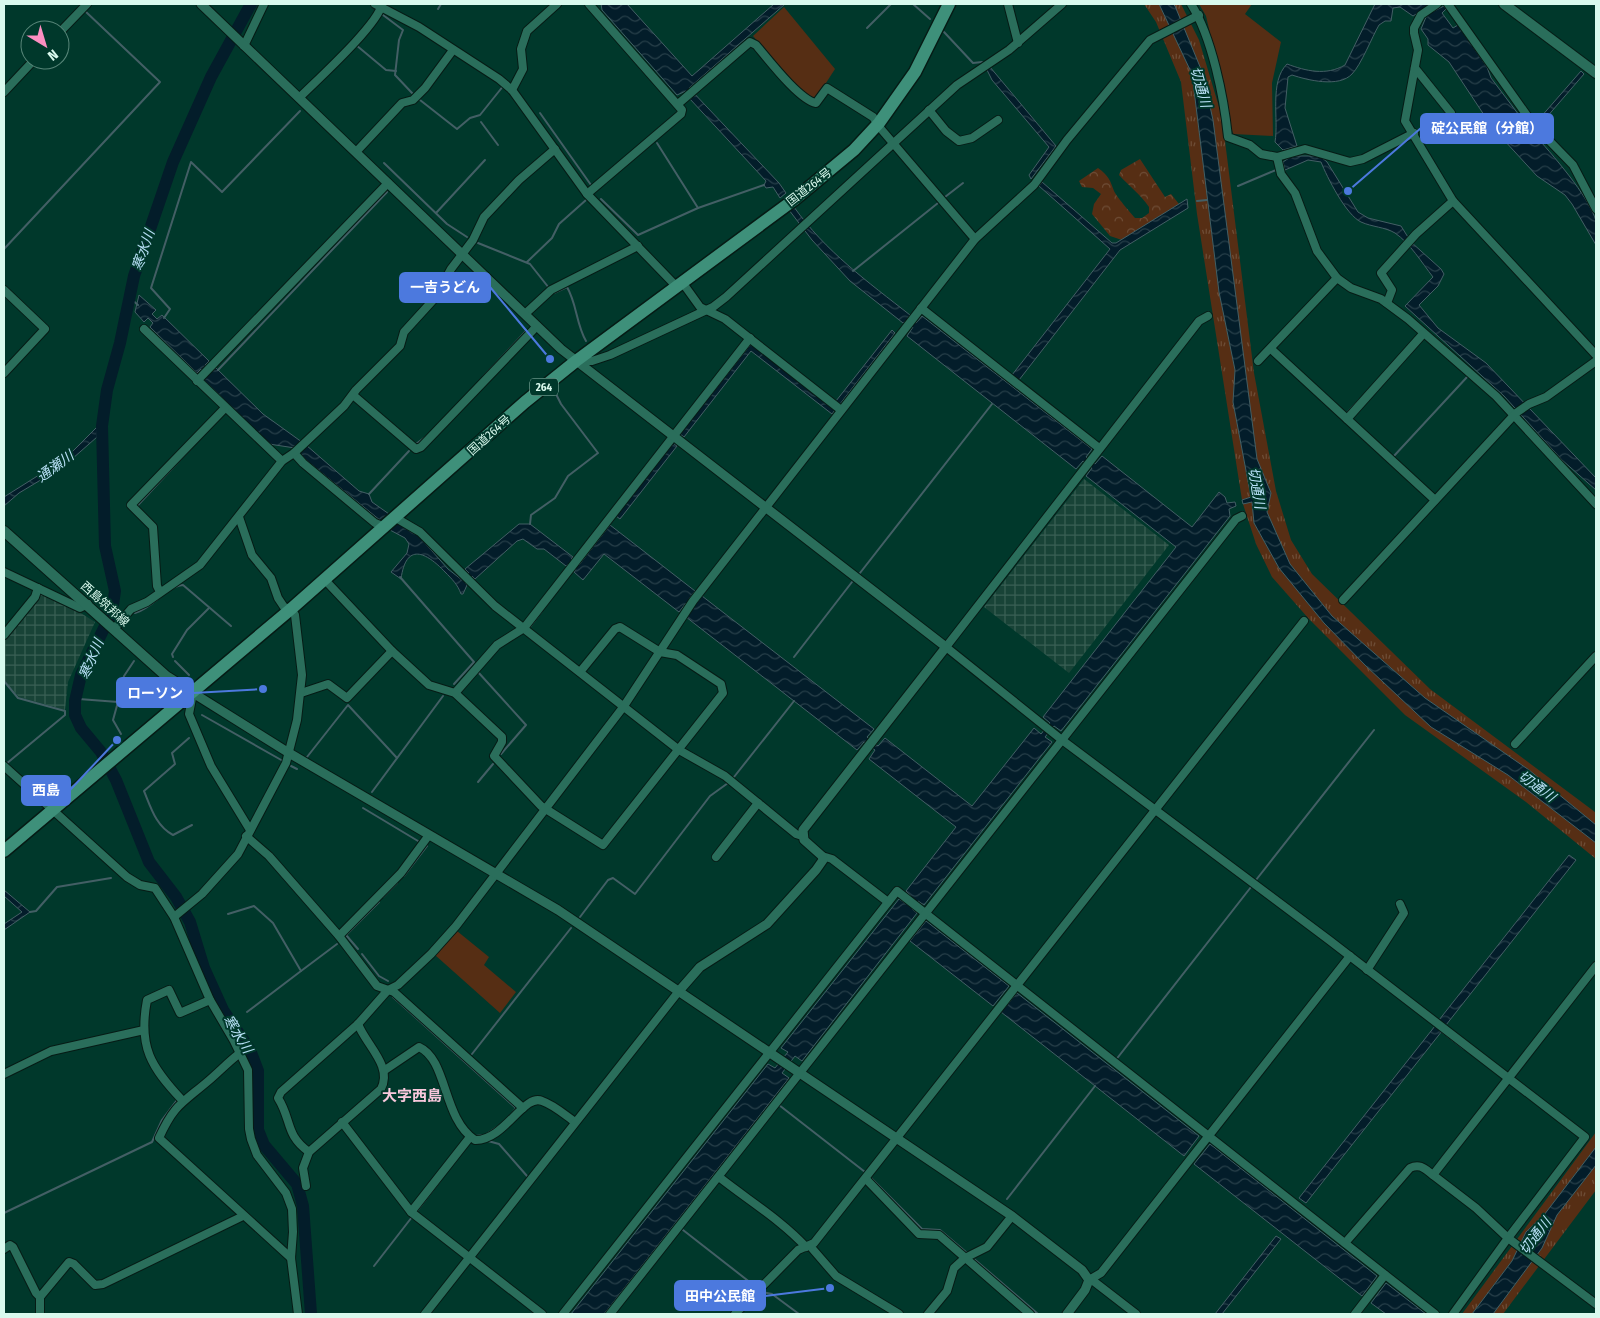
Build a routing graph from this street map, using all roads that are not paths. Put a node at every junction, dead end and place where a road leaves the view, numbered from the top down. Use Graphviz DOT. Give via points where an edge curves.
graph roads {
  1 [pos="87,4"];
  2 [pos="201,4"];
  3 [pos="264,4"];
  4 [pos="557,4"];
  5 [pos="948,4"];
  6 [pos="1008,4"];
  7 [pos="1062,4"];
  8 [pos="1191,4"];
  9 [pos="1437,4"];
  10 [pos="1448,4"];
  11 [pos="1504,4"];
  12 [pos="380,5"];
  13 [pos="594,5"];
  14 [pos="1197,16"];
  15 [pos="70,22"];
  16 [pos="1018,43"];
  17 [pos="244,46"];
  18 [pos="453,50"];
  19 [pos="1415,68"];
  20 [pos="25,70"];
  21 [pos="1596,73"];
  22 [pos="512,90"];
  23 [pos="4,92"];
  24 [pos="299,98"];
  25 [pos="678,104"];
  26 [pos="929,110"];
  27 [pos="1451,113"];
  28 [pos="998,120"];
  29 [pos="878,123"];
  30 [pos="1414,133"];
  31 [pos="893,143"];
  32 [pos="555,149"];
  33 [pos="356,152"];
  34 [pos="1277,157"];
  35 [pos="388,183"];
  36 [pos="587,194"];
  37 [pos="1454,201"];
  38 [pos="1596,208"];
  39 [pos="976,239"];
  40 [pos="638,246"];
  41 [pos="463,254"];
  42 [pos="1337,278"];
  43 [pos="679,284"];
  44 [pos="4,290"];
  45 [pos="1387,303"];
  46 [pos="921,308"];
  47 [pos="707,310"];
  48 [pos="525,314"];
  49 [pos="1208,316"];
  50 [pos="537,326"];
  51 [pos="144,329"];
  52 [pos="1423,334"];
  53 [pos="750,338"];
  54 [pos="1271,350"];
  55 [pos="1596,355"];
  56 [pos="576,361"];
  57 [pos="1258,361"];
  58 [pos="1596,361"];
  59 [pos="4,373"];
  60 [pos="197,381"];
  61 [pos="353,395"];
  62 [pos="225,408"];
  63 [pos="841,410"];
  64 [pos="1514,414"];
  65 [pos="1346,419"];
  66 [pos="674,435"];
  67 [pos="1099,448"];
  68 [pos="295,452"];
  69 [pos="282,461"];
  70 [pos="1435,500"];
  71 [pos="1596,504"];
  72 [pos="766,507"];
  73 [pos="1242,516"];
  74 [pos="239,517"];
  75 [pos="396,518"];
  76 [pos="385,527"];
  77 [pos="4,531"];
  78 [pos="4,572"];
  79 [pos="325,580"];
  80 [pos="38,588"];
  81 [pos="160,592"];
  82 [pos="1343,600"];
  83 [pos="88,604"];
  84 [pos="291,609"];
  85 [pos="1304,621"];
  86 [pos="524,628"];
  87 [pos="114,629"];
  88 [pos="4,635"];
  89 [pos="946,647"];
  90 [pos="392,652"];
  91 [pos="660,652"];
  92 [pos="1596,656"];
  93 [pos="580,672"];
  94 [pos="455,692"];
  95 [pos="193,693"];
  96 [pos="301,693"];
  97 [pos="624,706"];
  98 [pos="1062,740"];
  99 [pos="1515,744"];
  100 [pos="679,750"];
  101 [pos="289,753"];
  102 [pos="4,766"];
  103 [pos="758,803"];
  104 [pos="52,810"];
  105 [pos="546,810"];
  106 [pos="1155,810"];
  107 [pos="248,833"];
  108 [pos="429,835"];
  109 [pos="802,836"];
  110 [pos="4,851"];
  111 [pos="822,856"];
  112 [pos="716,857"];
  113 [pos="496,874"];
  114 [pos="888,902"];
  115 [pos="1400,904"];
  116 [pos="926,914"];
  117 [pos="176,916"];
  118 [pos="339,936"];
  119 [pos="1350,956"];
  120 [pos="1596,966"];
  121 [pos="1368,970"];
  122 [pos="1017,986"];
  123 [pos="388,990"];
  124 [pos="679,991"];
  125 [pos="210,1000"];
  126 [pos="358,1024"];
  127 [pos="144,1030"];
  128 [pos="770,1052"];
  129 [pos="240,1053"];
  130 [pos="385,1070"];
  131 [pos="801,1073"];
  132 [pos="4,1074"];
  133 [pos="1509,1077"];
  134 [pos="182,1100"];
  135 [pos="523,1108"];
  136 [pos="342,1122"];
  137 [pos="575,1122"];
  138 [pos="1208,1135"];
  139 [pos="470,1137"];
  140 [pos="898,1138"];
  141 [pos="309,1152"];
  142 [pos="1433,1175"];
  143 [pos="719,1177"];
  144 [pos="866,1179"];
  145 [pos="306,1186"];
  146 [pos="411,1212"];
  147 [pos="243,1216"];
  148 [pos="1012,1216"];
  149 [pos="1510,1239"];
  150 [pos="1344,1243"];
  151 [pos="808,1246"];
  152 [pos="4,1249"];
  153 [pos="470,1257"];
  154 [pos="291,1258"];
  155 [pos="965,1258"];
  156 [pos="1386,1275"];
  157 [pos="1090,1280"];
  158 [pos="40,1297"];
  159 [pos="1596,1304"];
  160 [pos="40,1314"];
  161 [pos="298,1314"];
  162 [pos="424,1314"];
  163 [pos="542,1314"];
  164 [pos="563,1314"];
  165 [pos="610,1314"];
  166 [pos="735,1314"];
  167 [pos="897,1314"];
  168 [pos="928,1314"];
  169 [pos="1030,1314"];
  170 [pos="1066,1314"];
  171 [pos="1136,1314"];
  172 [pos="1355,1314"];
  173 [pos="1435,1314"];
  174 [pos="1454,1314"];
  1 -- 15 [label="street"];
  2 -- 17 [label="street"];
  3 -- 17 [label="street"];
  4 -- 22 [label="street" via="527,31 521,49 523,69"];
  5 -- 29 [label="highway, 国道264号 / 264" via="915,72"];
  6 -- 16 [label="street"];
  7 -- 16 [label="street"];
  8 -- 14 [label="street"];
  9 -- 19 [label="street" via="1425,11 1414,28 1418,50"];
  10 -- 38 [label="street" via="1535,126 1573,165"];
  11 -- 21 [label="main road"];
  12 -- 18 [label="street"];
  12 -- 24 [label="street" via="381,10 364,31"];
  13 -- 25 [label="street"];
  14 -- 34 [label="street" via="1209,43 1228,137 1250,145 1261,154"];
  14 -- 39 [label="street" via="1150,40 1034,185"];
  16 -- 26 [label="street" via="969,76"];
  17 -- 24 [label="street"];
  18 -- 22 [label="street"];
  18 -- 33 [label="street" via="425,88 413,100 402,104"];
  19 -- 27 [label="street"];
  19 -- 30 [label="street" via="1405,121"];
  20 -- 23 [label="street"];
  22 -- 32 [label="street"];
  24 -- 33 [label="street"];
  25 -- 29 [label="street" via="750,42 812,103 816,103 827,88"];
  25 -- 36 [label="street" via="681,114"];
  26 -- 28 [label="street" via="959,141 972,138"];
  26 -- 31 [label="street"];
  29 -- 31 [label="street"];
  29 -- 43 [label="highway, 国道264号 / 264" via="828,173"];
  30 -- 34 [label="street" via="1363,160 1350,162 1305,148"];
  30 -- 37 [label="street"];
  31 -- 39 [label="street"];
  31 -- 47 [label="street" via="726,297"];
  32 -- 36 [label="street"];
  32 -- 41 [label="street" via="484,216"];
  33 -- 35 [label="street"];
  34 -- 42 [label="street" via="1317,251"];
  35 -- 41 [label="street"];
  35 -- 60 [label="street"];
  36 -- 40 [label="street"];
  37 -- 45 [label="street" via="1381,273 1392,290"];
  37 -- 55 [label="street"];
  39 -- 46 [label="street"];
  40 -- 43 [label="street"];
  40 -- 48 [label="street" via="551,290"];
  41 -- 48 [label="street"];
  41 -- 61 [label="street" via="435,298 404,332 400,346"];
  42 -- 45 [label="street" via="1351,288"];
  42 -- 54 [label="street"];
  43 -- 47 [label="street" via="700,307"];
  43 -- 56 [label="highway, 国道264号 / 264"];
  44 -- 59 [label="street" via="45,329"];
  45 -- 52 [label="street"];
  46 -- 63 [label="street"];
  46 -- 67 [label="street"];
  47 -- 53 [label="street"];
  47 -- 56 [label="street" via="610,355 592,361"];
  48 -- 50 [label="street"];
  49 -- 67 [label="street" via="1198,321"];
  50 -- 56 [label="street"];
  50 -- 61 [label="street" via="416,449"];
  51 -- 60 [label="street"];
  52 -- 64 [label="street"];
  52 -- 65 [label="street"];
  53 -- 63 [label="street"];
  53 -- 66 [label="street"];
  54 -- 57 [label="street"];
  54 -- 65 [label="street"];
  56 -- 66 [label="street"];
  56 -- 75 [label="highway, 国道264号 / 264" via="525,402"];
  58 -- 64 [label="street" via="1546,397"];
  60 -- 62 [label="street"];
  61 -- 68 [label="street"];
  62 -- 69 [label="street"];
  62 -- 81 [label="street" via="130,505 153,527"];
  63 -- 72 [label="street"];
  64 -- 70 [label="street"];
  64 -- 71 [label="street"];
  65 -- 70 [label="street"];
  66 -- 72 [label="street"];
  66 -- 86 [label="street"];
  67 -- 89 [label="street"];
  68 -- 69 [label="street"];
  68 -- 76 [label="street" via="303,463 375,523"];
  69 -- 74 [label="street"];
  70 -- 82 [label="street"];
  72 -- 89 [label="street"];
  72 -- 91 [label="street" via="691,604"];
  73 -- 98 [label="street" via="1236,519"];
  74 -- 81 [label="street" via="200,565"];
  74 -- 84 [label="street" via="252,555 270,578 284,607"];
  75 -- 76 [label="highway, 国道264号 / 264"];
  75 -- 86 [label="street" via="420,532 495,606"];
  76 -- 79 [label="highway, 国道264号 / 264"];
  77 -- 83 [label="main road, 西島筑邦線"];
  78 -- 80 [label="street"];
  79 -- 84 [label="highway, 国道264号 / 264"];
  79 -- 90 [label="street"];
  80 -- 83 [label="street" via="80,608"];
  80 -- 88 [label="street" via="35,597"];
  81 -- 87 [label="street" via="131,609"];
  83 -- 87 [label="main road, 西島筑邦線"];
  84 -- 95 [label="highway, 国道264号 / 264"];
  84 -- 96 [label="street" via="295,615 302,659"];
  85 -- 106 [label="street"];
  86 -- 93 [label="street"];
  86 -- 94 [label="street" via="497,645"];
  87 -- 95 [label="main road, 西島筑邦線" via="166,676"];
  89 -- 98 [label="street"];
  89 -- 109 [label="street" via="803,830"];
  90 -- 94 [label="street" via="429,685"];
  90 -- 96 [label="street" via="347,698 328,684"];
  91 -- 93 [label="street" via="620,627"];
  91 -- 97 [label="street"];
  91 -- 100 [label="street" via="677,655 724,688"];
  92 -- 99 [label="street"];
  93 -- 97 [label="street"];
  94 -- 105 [label="street" via="502,737 494,756"];
  95 -- 101 [label="street"];
  95 -- 104 [label="highway, 国道264号 / 264"];
  95 -- 107 [label="street" via="189,714"];
  96 -- 101 [label="street"];
  97 -- 100 [label="street"];
  97 -- 105 [label="street"];
  98 -- 106 [label="street"];
  98 -- 116 [label="street"];
  100 -- 103 [label="street" via="725,776"];
  100 -- 105 [label="street" via="603,845"];
  101 -- 107 [label="street"];
  101 -- 108 [label="street"];
  102 -- 104 [label="street"];
  103 -- 109 [label="street"];
  103 -- 112 [label="street"];
  104 -- 110 [label="highway, 国道264号 / 264"];
  104 -- 117 [label="street" via="128,877 140,885 155,888"];
  105 -- 113 [label="street"];
  106 -- 119 [label="street"];
  106 -- 122 [label="street"];
  107 -- 117 [label="street" via="224,872"];
  107 -- 118 [label="street"];
  108 -- 113 [label="street"];
  108 -- 118 [label="street" via="401,872"];
  109 -- 111 [label="street"];
  111 -- 114 [label="street" via="832,859"];
  111 -- 124 [label="street" via="816,870 767,924 700,968"];
  113 -- 123 [label="street" via="431,954 398,985"];
  113 -- 124 [label="street" via="558,910"];
  114 -- 116 [label="street" via="897,891"];
  114 -- 128 [label="street"];
  115 -- 121 [label="street" via="1404,912"];
  116 -- 122 [label="street"];
  116 -- 131 [label="street"];
  117 -- 125 [label="street"];
  118 -- 123 [label="street" via="377,986"];
  119 -- 121 [label="street"];
  119 -- 138 [label="street"];
  120 -- 133 [label="street"];
  121 -- 133 [label="street"];
  122 -- 138 [label="street"];
  122 -- 140 [label="street"];
  123 -- 126 [label="street"];
  123 -- 135 [label="street"];
  124 -- 128 [label="street"];
  124 -- 137 [label="street"];
  125 -- 127 [label="street" via="180,1013 169,990 147,1000"];
  125 -- 129 [label="street"];
  126 -- 130 [label="street"];
  126 -- 141 [label="street" via="278,1098 293,1138"];
  127 -- 132 [label="street" via="51,1051"];
  127 -- 134 [label="street" via="143,1039 150,1059"];
  128 -- 131 [label="street"];
  128 -- 164 [label="street"];
  129 -- 134 [label="street"];
  129 -- 154 [label="street" via="248,1070 251,1139 257,1155 286,1192 292,1209"];
  130 -- 136 [label="street" via="381,1089"];
  130 -- 139 [label="street" via="412,1050 419,1047 424,1050 435,1061 452,1112"];
  131 -- 140 [label="street"];
  131 -- 143 [label="street"];
  133 -- 142 [label="street"];
  133 -- 149 [label="street" via="1585,1137"];
  134 -- 147 [label="street" via="168,1117 160,1140"];
  135 -- 137 [label="street" via="534,1099 541,1100"];
  135 -- 139 [label="street" via="508,1125 492,1136 482,1141"];
  136 -- 141 [label="street"];
  136 -- 146 [label="street"];
  137 -- 153 [label="street"];
  138 -- 150 [label="street"];
  138 -- 157 [label="street" via="1100,1273"];
  139 -- 146 [label="street"];
  140 -- 144 [label="street"];
  140 -- 148 [label="street"];
  141 -- 145 [label="street" via="303,1168"];
  142 -- 149 [label="street"];
  142 -- 150 [label="street" via="1422,1166 1410,1168"];
  143 -- 151 [label="street"];
  143 -- 165 [label="street"];
  144 -- 151 [label="street"];
  144 -- 155 [label="street" via="919,1234 939,1235"];
  146 -- 153 [label="street"];
  147 -- 154 [label="street"];
  147 -- 158 [label="street" via="103,1284 95,1285 69,1262"];
  148 -- 155 [label="street" via="987,1247"];
  148 -- 157 [label="street" via="1082,1270"];
  149 -- 159 [label="street"];
  149 -- 174 [label="street"];
  150 -- 156 [label="street"];
  151 -- 166 [label="street" via="798,1250"];
  151 -- 167 [label="street" via="836,1276"];
  152 -- 158 [label="street" via="10,1245 13,1247"];
  153 -- 162 [label="street"];
  153 -- 163 [label="street"];
  154 -- 161 [label="street"];
  155 -- 168 [label="street" via="954,1268 947,1290"];
  155 -- 169 [label="street"];
  156 -- 172 [label="street"];
  156 -- 173 [label="street"];
  157 -- 170 [label="street"];
  157 -- 171 [label="street"];
  158 -- 160 [label="street"];
}
